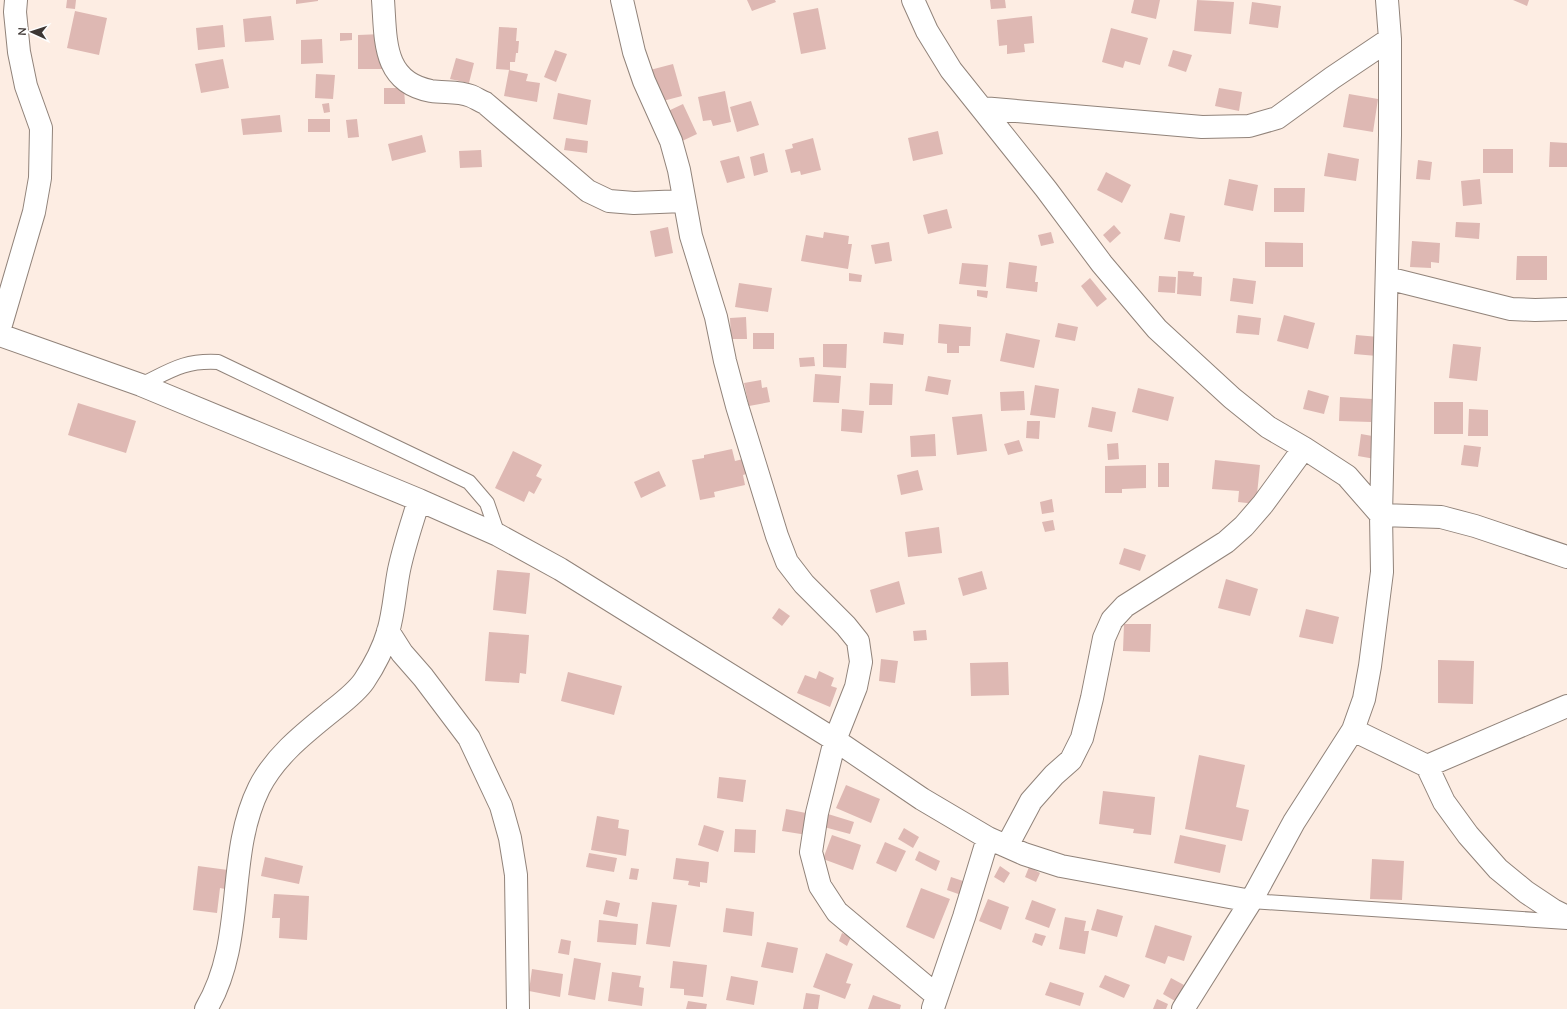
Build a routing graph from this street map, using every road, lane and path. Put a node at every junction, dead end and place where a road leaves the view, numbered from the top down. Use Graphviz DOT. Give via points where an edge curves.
graph roads {
  1 [pos="16,0"];
  2 [pos="383,0"];
  3 [pos="622,0"];
  4 [pos="913,0"];
  5 [pos="1389,1"];
  6 [pos="1390,39"];
  7 [pos="982,108"];
  8 [pos="684,201"];
  9 [pos="1387,278"];
  10 [pos="1567,308"];
  11 [pos="0,328"];
  12 [pos="0,335"];
  13 [pos="141,385"];
  14 [pos="1304,448"];
  15 [pos="419,500"];
  16 [pos="1381,515"];
  17 [pos="498,535"];
  18 [pos="1567,557"];
  19 [pos="388,631"];
  20 [pos="1567,706"];
  21 [pos="1353,730"];
  22 [pos="835,740"];
  23 [pos="1427,766"];
  24 [pos="997,842"];
  25 [pos="1251,901"];
  26 [pos="1567,917"];
  27 [pos="1567,922"];
  28 [pos="934,1002"];
  29 [pos="206,1009"];
  30 [pos="518,1009"];
  31 [pos="1183,1009"];
  1 -- 11 [label="street" via="15,12 23,73 41,128 40,178 34,212"];
  2 -- 8 [label="street" via="387,47 392,66 402,78 416,87 470,96 485,104 588,191 609,201"];
  3 -- 8 [label="street" via="644,81 671,141"];
  4 -- 7 [label="street" via="927,30 951,70"];
  5 -- 6 [label="street"];
  6 -- 7 [label="street" via="1277,118 1249,126 1202,127"];
  6 -- 9 [label="street"];
  7 -- 14 [label="street" via="1102,264 1157,330 1268,427"];
  8 -- 22 [label="street" via="737,406 787,562 804,584 858,641 861,662 856,687"];
  9 -- 10 [label="street" via="1511,309"];
  9 -- 16 [label="street"];
  12 -- 13 [label="street"];
  13 -- 15 [label="street"];
  13 -- 17 [label="lane" via="185,364 201,361 218,362 469,482 487,503"];
  14 -- 16 [label="street" via="1347,476"];
  14 -- 24 [label="street" via="1244,526 1226,542 1125,606 1112,620 1104,638 1082,738 1070,760"];
  15 -- 17 [label="street"];
  15 -- 19 [label="street" via="399,568"];
  16 -- 18 [label="street" via="1440,517"];
  16 -- 21 [label="street" via="1382,572 1370,666 1364,699"];
  17 -- 22 [label="street" via="560,569"];
  19 -- 29 [label="street" via="378,657 364,682 298,738 276,763 260,787 248,815 242,843 233,926 226,963"];
  19 -- 30 [label="street" via="402,653 469,738 501,806 516,875"];
  20 -- 23 [label="street"];
  21 -- 23 [label="street"];
  21 -- 25 [label="street" via="1294,822"];
  22 -- 24 [label="street" via="922,799"];
  22 -- 28 [label="street" via="817,813 811,852 820,886 837,912"];
  23 -- 26 [label="street" via="1444,802 1468,835 1498,869 1526,892"];
  24 -- 25 [label="street" via="1061,866"];
  24 -- 28 [label="street" via="964,917"];
  25 -- 27 [label="lane"];
  25 -- 31 [label="street"];
}
